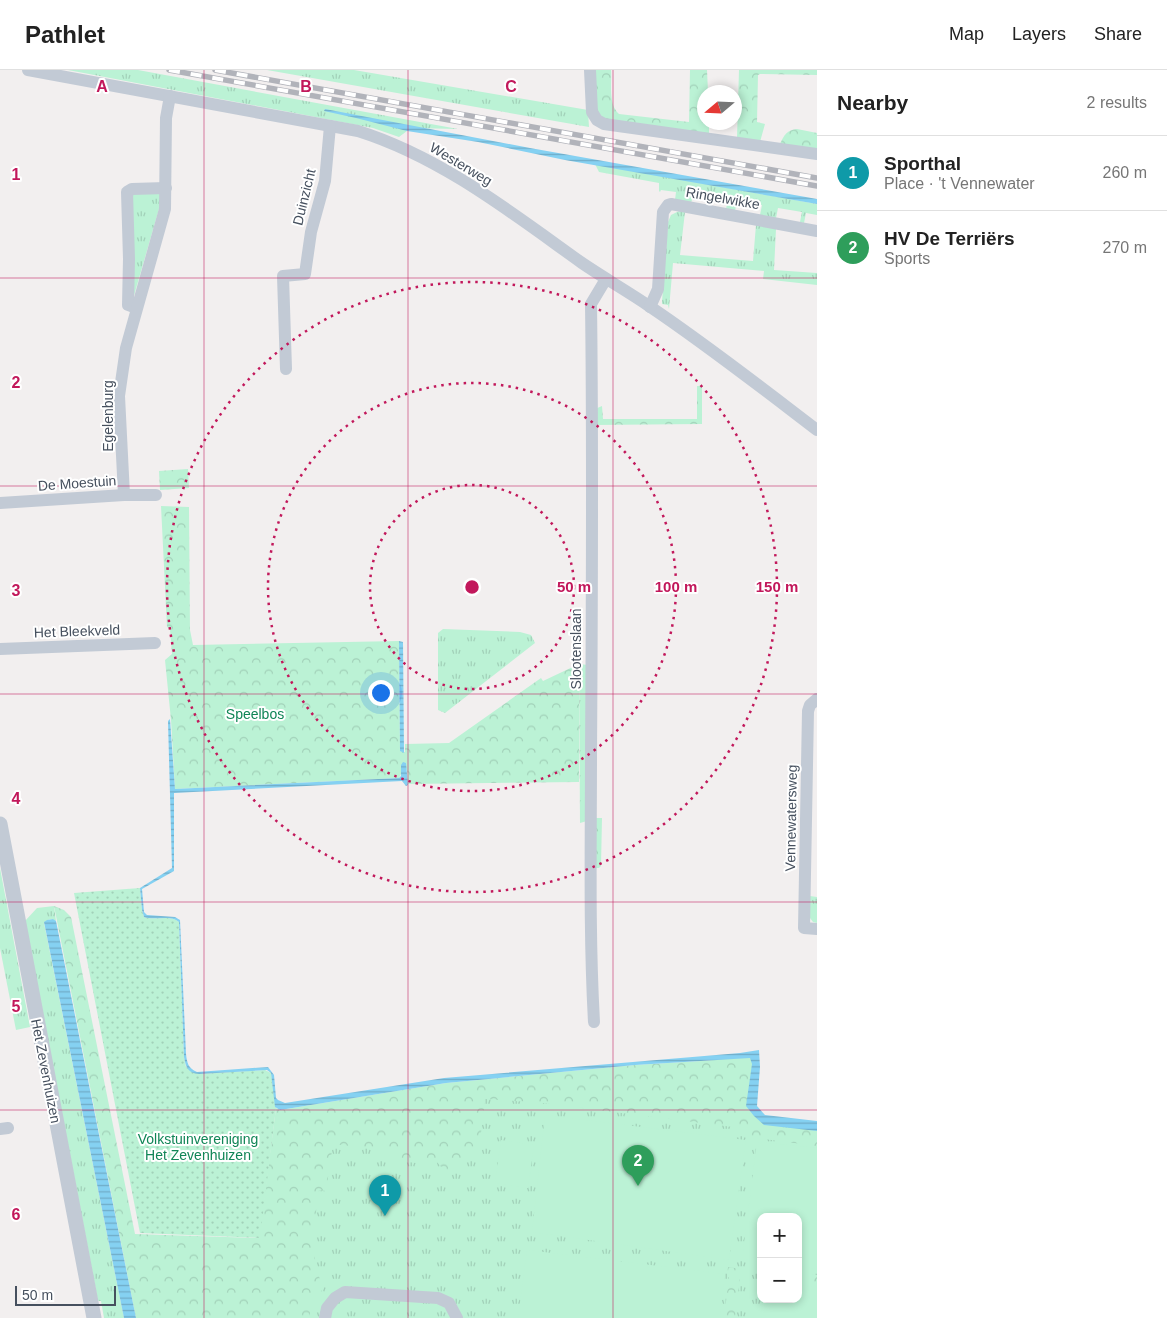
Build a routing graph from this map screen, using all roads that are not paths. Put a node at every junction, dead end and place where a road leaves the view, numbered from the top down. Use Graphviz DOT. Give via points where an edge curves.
graph roads {
  1 [pos="28,70"];
  2 [pos="590,70"];
  3 [pos="170,96"];
  4 [pos="330,126"];
  5 [pos="817,154"];
  6 [pos="166,188"];
  7 [pos="817,231"];
  8 [pos="606,280"];
  9 [pos="650,307"];
  10 [pos="136,308"];
  11 [pos="286,369"];
  12 [pos="817,430"];
  13 [pos="124,495"];
  14 [pos="156,495"];
  15 [pos="0,503"];
  16 [pos="155,643"];
  17 [pos="0,649"];
  18 [pos="817,699"];
  19 [pos="0,824"];
  20 [pos="817,929"];
  21 [pos="594,1022"];
  22 [pos="94,1318"];
  23 [pos="325,1318"];
  24 [pos="456,1318"];
  1 -- 3 [label="street, Westerweg"];
  2 -- 5 [label="street" via="592,112 604,124"];
  3 -- 4 [label="street, Westerweg"];
  3 -- 6 [label="street, Egelenburg" via="166,118"];
  4 -- 8 [label="street, Westerweg" via="372,136 409,151 501,206"];
  4 -- 11 [label="street, Duinzicht" via="325,181 311,232 305,274 283,276"];
  6 -- 10 [label="street, Egelenburg" via="163,221"];
  6 -- 10 [label="street" via="127,192 128,305"];
  7 -- 9 [label="street, Ringelwikke" via="668,205 663,212 658,289"];
  8 -- 9 [label="street, Westerweg"];
  8 -- 21 [label="street, Slootenslaan" via="591,304 590,956"];
  9 -- 12 [label="street, Westerweg"];
  10 -- 13 [label="street, Egelenburg" via="126,348 120,396"];
  13 -- 14 [label="street, De Moestuin"];
  13 -- 15 [label="street, De Moestuin"];
  16 -- 17 [label="street, Het Bleekveld"];
  18 -- 20 [label="street, Vennewatersweg" via="808,711 804,928"];
  19 -- 22 [label="street, Het Zevenhuizen"];
  23 -- 24 [label="street" via="334,1298 345,1292 359,1292 438,1298 448,1303"];
}
